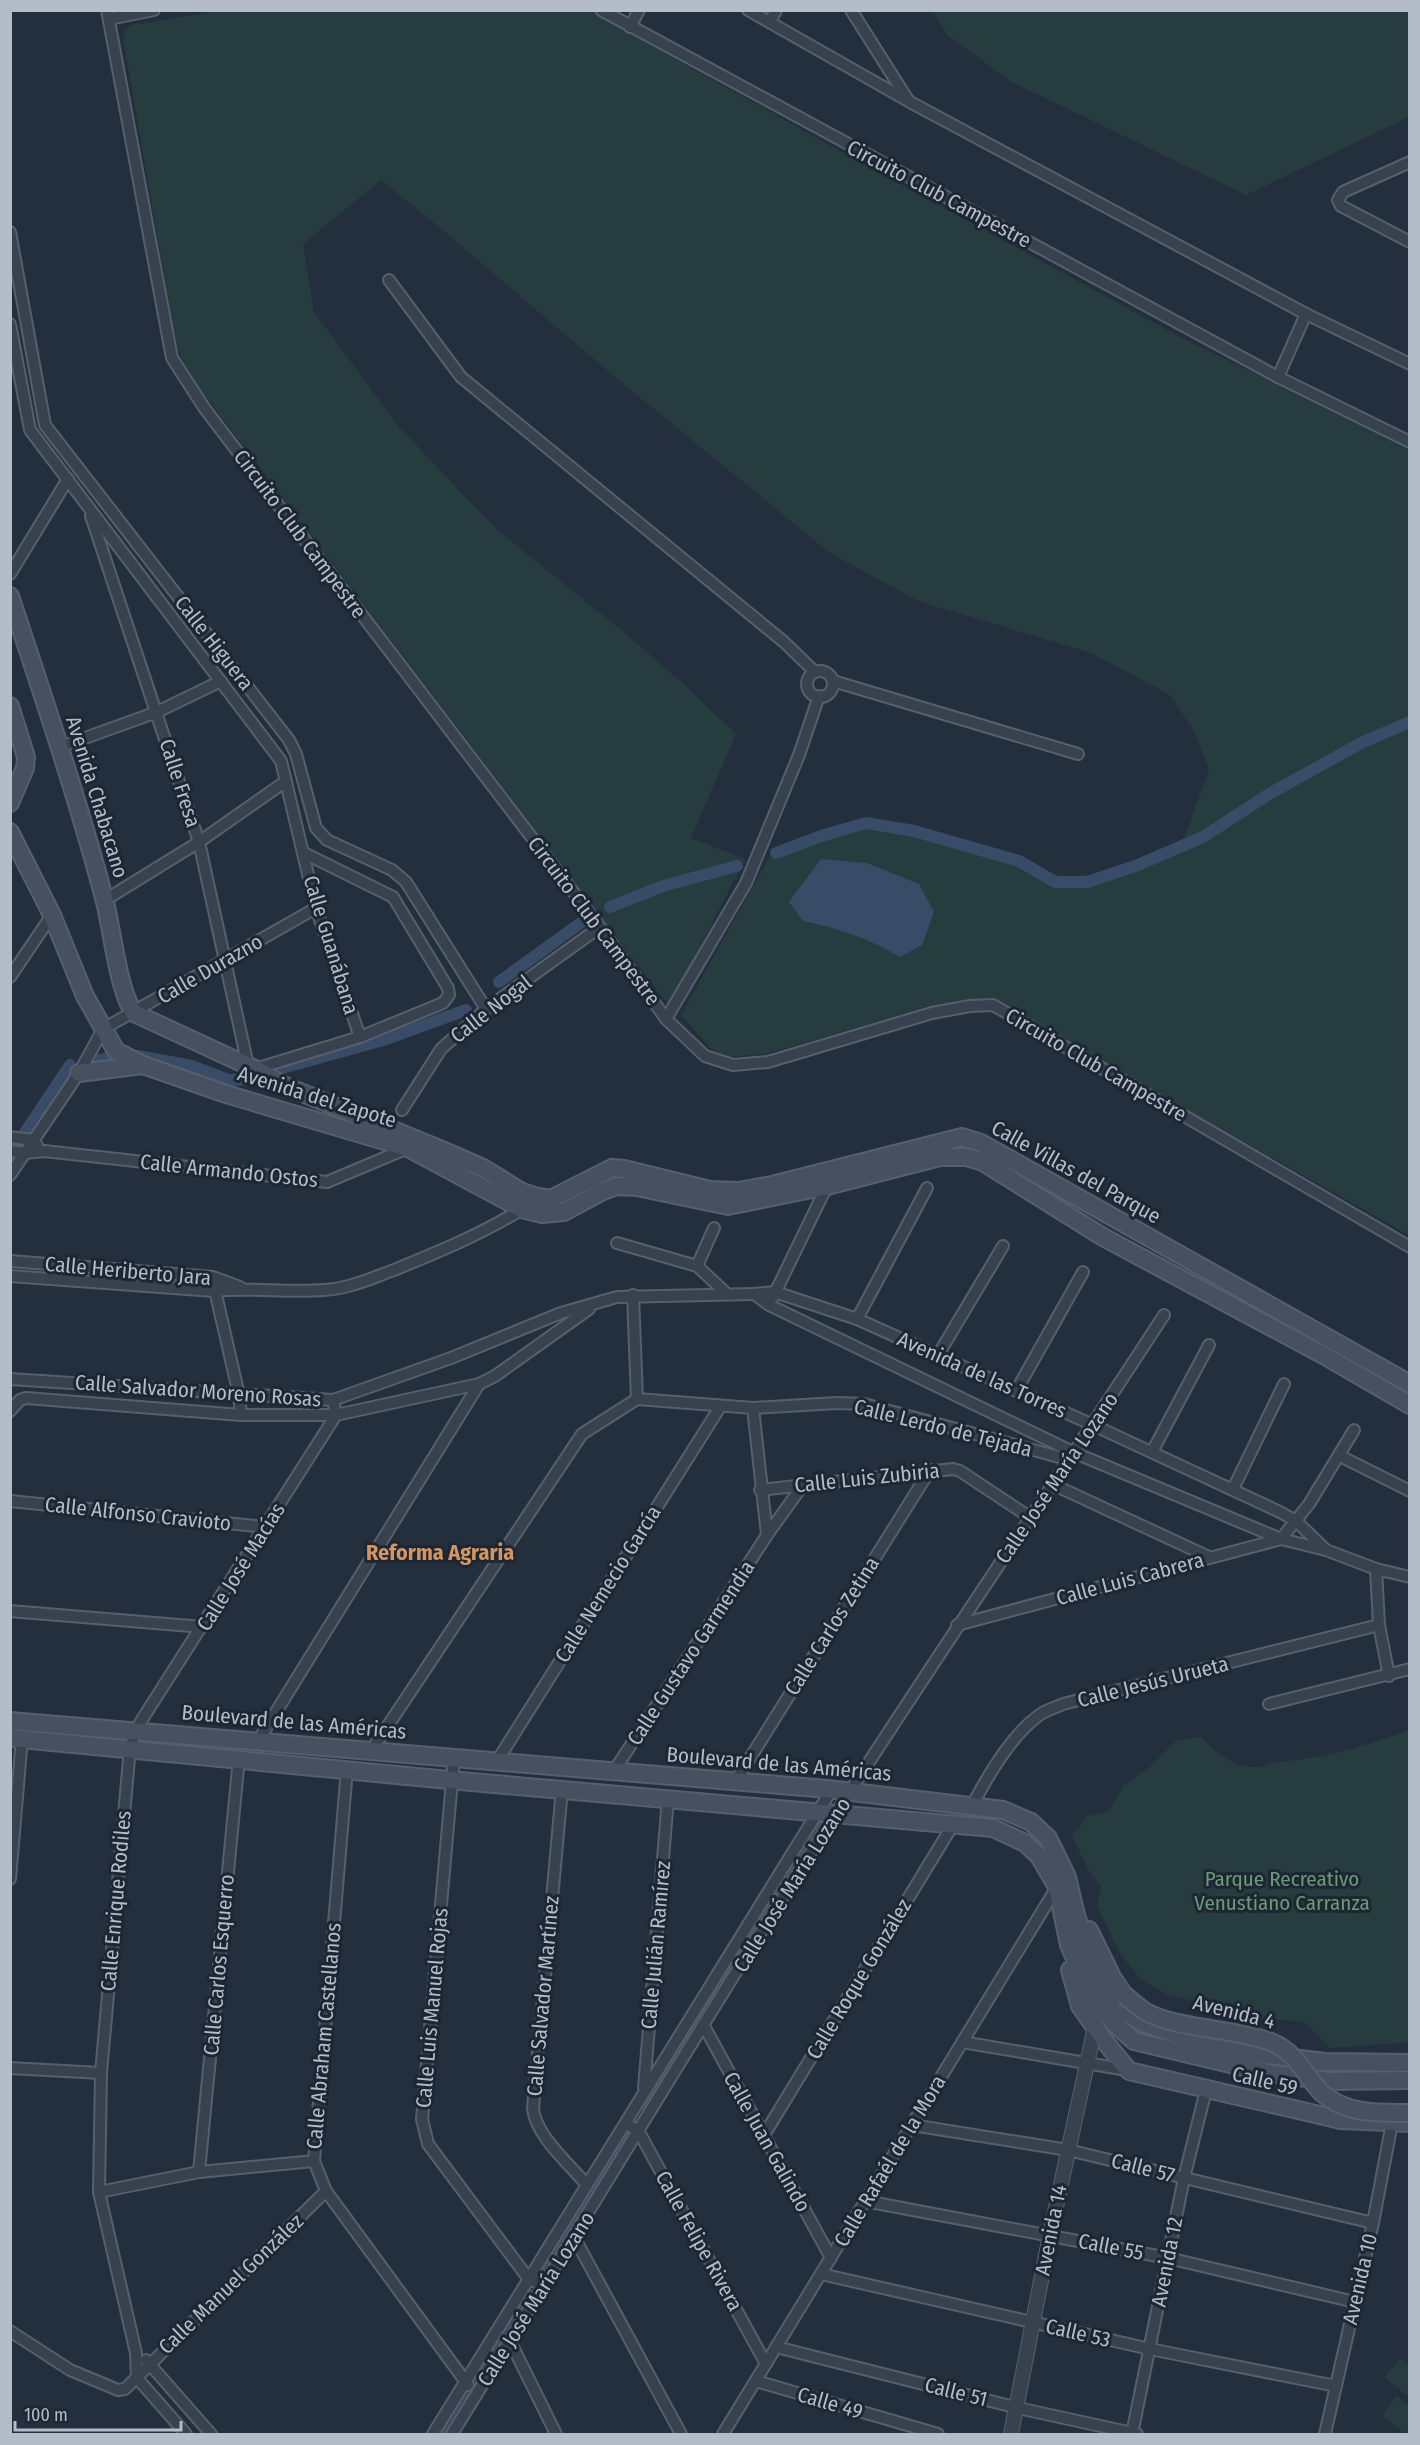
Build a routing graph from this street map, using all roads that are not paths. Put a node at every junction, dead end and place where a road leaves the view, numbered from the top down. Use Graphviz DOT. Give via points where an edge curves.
graph roads {
  1 [pos="154,10"];
  2 [pos="602,10"];
  3 [pos="639,10"];
  4 [pos="748,10"];
  5 [pos="776,10"];
  6 [pos="851,10"];
  7 [pos="108,15"];
  8 [pos="770,22"];
  9 [pos="630,27"];
  10 [pos="910,102"];
  11 [pos="1410,162"];
  12 [pos="10,232"];
  13 [pos="1410,242"];
  14 [pos="389,280"];
  15 [pos="1306,314"];
  16 [pos="10,324"];
  17 [pos="17,358"];
  18 [pos="1410,364"];
  19 [pos="10,368"];
  20 [pos="1278,377"];
  21 [pos="1410,442"];
  22 [pos="68,479"];
  23 [pos="88,507"];
  24 [pos="10,574"];
  25 [pos="10,596"];
  26 [pos="815,672"];
  27 [pos="221,681"];
  28 [pos="832,681"];
  29 [pos="819,696"];
  30 [pos="10,706"];
  31 [pos="157,712"];
  32 [pos="60,747"];
  33 [pos="1078,754"];
  34 [pos="286,781"];
  35 [pos="10,803"];
  36 [pos="10,832"];
  37 [pos="199,842"];
  38 [pos="303,853"];
  39 [pos="105,900"];
  40 [pos="316,908"];
  41 [pos="52,915"];
  42 [pos="600,927"];
  43 [pos="224,960"];
  44 [pos="10,977"];
  45 [pos="486,1009"];
  46 [pos="134,1012"];
  47 [pos="666,1019"];
  48 [pos="103,1029"];
  49 [pos="360,1037"];
  50 [pos="143,1065"];
  51 [pos="251,1068"];
  52 [pos="79,1073"];
  53 [pos="402,1110"];
  54 [pos="10,1137"];
  55 [pos="32,1140"];
  56 [pos="408,1148"];
  57 [pos="10,1151"];
  58 [pos="44,1151"];
  59 [pos="24,1153"];
  60 [pos="10,1175"];
  61 [pos="827,1186"];
  62 [pos="927,1188"];
  63 [pos="522,1192"];
  64 [pos="522,1209"];
  65 [pos="714,1228"];
  66 [pos="617,1243"];
  67 [pos="1003,1246"];
  68 [pos="1410,1247"];
  69 [pos="10,1261"];
  70 [pos="697,1266"];
  71 [pos="1083,1272"];
  72 [pos="10,1276"];
  73 [pos="213,1276"];
  74 [pos="243,1288"];
  75 [pos="214,1291"];
  76 [pos="775,1292"];
  77 [pos="727,1294"];
  78 [pos="754,1294"];
  79 [pos="633,1295"];
  80 [pos="596,1303"];
  81 [pos="769,1305"];
  82 [pos="1164,1315"];
  83 [pos="857,1319"];
  84 [pos="1209,1345"];
  85 [pos="938,1355"];
  86 [pos="10,1379"];
  87 [pos="35,1379"];
  88 [pos="1284,1383"];
  89 [pos="479,1384"];
  90 [pos="1410,1384"];
  91 [pos="1016,1391"];
  92 [pos="239,1395"];
  93 [pos="34,1399"];
  94 [pos="637,1399"];
  95 [pos="333,1400"];
  96 [pos="1410,1405"];
  97 [pos="720,1407"];
  98 [pos="753,1408"];
  99 [pos="10,1411"];
  100 [pos="241,1415"];
  101 [pos="336,1415"];
  102 [pos="1093,1425"];
  103 [pos="1354,1430"];
  104 [pos="1152,1452"];
  105 [pos="1072,1456"];
  106 [pos="1340,1456"];
  107 [pos="930,1470"];
  108 [pos="803,1485"];
  109 [pos="1054,1485"];
  110 [pos="1233,1489"];
  111 [pos="760,1490"];
  112 [pos="1410,1491"];
  113 [pos="10,1501"];
  114 [pos="1031,1518"];
  115 [pos="1296,1521"];
  116 [pos="266,1527"];
  117 [pos="767,1535"];
  118 [pos="1281,1539"];
  119 [pos="1326,1550"];
  120 [pos="1209,1557"];
  121 [pos="1377,1569"];
  122 [pos="1409,1575"];
  123 [pos="10,1611"];
  124 [pos="957,1625"];
  125 [pos="1379,1625"];
  126 [pos="203,1627"];
  127 [pos="1410,1669"];
  128 [pos="1389,1676"];
  129 [pos="1269,1704"];
  130 [pos="10,1721"];
  131 [pos="136,1730"];
  132 [pos="16,1738"];
  133 [pos="258,1741"];
  134 [pos="130,1748"];
  135 [pos="371,1750"];
  136 [pos="238,1758"];
  137 [pos="454,1758"];
  138 [pos="497,1761"];
  139 [pos="347,1769"];
  140 [pos="614,1771"];
  141 [pos="452,1780"];
  142 [pos="735,1782"];
  143 [pos="562,1789"];
  144 [pos="832,1790"];
  145 [pos="851,1792"];
  146 [pos="668,1798"];
  147 [pos="972,1806"];
  148 [pos="819,1811"];
  149 [pos="837,1813"];
  150 [pos="954,1822"];
  151 [pos="10,1879"];
  152 [pos="1057,1887"];
  153 [pos="1076,1915"];
  154 [pos="1069,1945"];
  155 [pos="704,2026"];
  156 [pos="1095,2027"];
  157 [pos="962,2042"];
  158 [pos="1087,2062"];
  159 [pos="1410,2063"];
  160 [pos="10,2068"];
  161 [pos="1129,2071"];
  162 [pos="101,2073"];
  163 [pos="1410,2080"];
  164 [pos="1206,2090"];
  165 [pos="644,2092"];
  166 [pos="1410,2113"];
  167 [pos="626,2123"];
  168 [pos="1392,2123"];
  169 [pos="1410,2123"];
  170 [pos="912,2125"];
  171 [pos="639,2132"];
  172 [pos="764,2136"];
  173 [pos="1068,2150"];
  174 [pos="314,2162"];
  175 [pos="199,2172"];
  176 [pos="1184,2178"];
  177 [pos="587,2185"];
  178 [pos="326,2191"];
  179 [pos="99,2192"];
  180 [pos="865,2201"];
  181 [pos="1373,2223"];
  182 [pos="1050,2235"];
  183 [pos="574,2237"];
  184 [pos="831,2258"];
  185 [pos="1168,2258"];
  186 [pos="821,2274"];
  187 [pos="528,2278"];
  188 [pos="544,2286"];
  189 [pos="1355,2302"];
  190 [pos="10,2319"];
  191 [pos="1033,2323"];
  192 [pos="12,2332"];
  193 [pos="510,2341"];
  194 [pos="776,2347"];
  195 [pos="1150,2349"];
  196 [pos="136,2352"];
  197 [pos="149,2363"];
  198 [pos="766,2364"];
  199 [pos="137,2378"];
  200 [pos="756,2381"];
  201 [pos="1336,2386"];
  202 [pos="472,2387"];
  203 [pos="1018,2408"];
  204 [pos="186,2434"];
  205 [pos="211,2434"];
  206 [pos="433,2434"];
  207 [pos="452,2434"];
  208 [pos="556,2434"];
  209 [pos="681,2434"];
  210 [pos="723,2434"];
  211 [pos="939,2434"];
  212 [pos="1011,2434"];
  213 [pos="1134,2434"];
  214 [pos="1325,2434"];
  1 -- 7 [label="street, Circuito Club Campestre"];
  2 -- 9 [label="street, Circuito Club Campestre"];
  3 -- 9 [label="street"];
  4 -- 8 [label="street"];
  5 -- 8 [label="street"];
  6 -- 10 [label="street"];
  7 -- 42 [label="street, Circuito Club Campestre" via="172,358 205,409"];
  8 -- 10 [label="street"];
  9 -- 20 [label="street, Circuito Club Campestre"];
  10 -- 15 [label="street"];
  11 -- 13 [label="street" via="1343,192 1338,200 1341,206"];
  12 -- 45 [label="street, Calle Higuera" via="45,425 289,740 316,828 327,840 392,870 406,882"];
  14 -- 26 [label="street" via="461,377 784,642"];
  15 -- 18 [label="street"];
  15 -- 20 [label="street"];
  16 -- 17 [label="street, Calle Higuera"];
  17 -- 19 [label="street"];
  17 -- 22 [label="street, Calle Higuera" via="30,430"];
  20 -- 21 [label="street, Circuito Club Campestre"];
  22 -- 23 [label="street, Calle Higuera"];
  22 -- 24 [label="street"];
  23 -- 27 [label="street, Calle Higuera"];
  23 -- 31 [label="street, Calle Fresa"];
  25 -- 32 [label="main road, Avenida Chabacano"];
  26 -- 28 [label="street" via="826,672"];
  26 -- 29 [label="street" via="807,686"];
  27 -- 31 [label="street"];
  27 -- 34 [label="street, Calle Higuera" via="281,761"];
  28 -- 29 [label="street" via="831,690"];
  28 -- 33 [label="street"];
  29 -- 47 [label="street, Circuito Club Campestre" via="800,755 746,883"];
  30 -- 35 [label="main road" via="26,757"];
  31 -- 32 [label="street"];
  31 -- 37 [label="street, Calle Fresa"];
  32 -- 39 [label="main road, Avenida Chabacano"];
  34 -- 37 [label="street"];
  34 -- 38 [label="street, Calle Higuera"];
  36 -- 41 [label="main road"];
  37 -- 39 [label="street"];
  37 -- 43 [label="street, Calle Fresa"];
  38 -- 40 [label="street, Calle Guanábana"];
  38 -- 49 [label="street, Calle Nogal" via="393,897 448,988 449,995 443,1003"];
  39 -- 46 [label="main road, Avenida Chabacano" via="124,990"];
  40 -- 43 [label="street, Calle Durazno"];
  40 -- 49 [label="street, Calle Guanábana"];
  41 -- 44 [label="street"];
  41 -- 48 [label="main road"];
  42 -- 45 [label="street, Calle Nogal"];
  42 -- 47 [label="street, Circuito Club Campestre"];
  43 -- 46 [label="street, Calle Durazno"];
  43 -- 51 [label="street, Calle Fresa"];
  45 -- 53 [label="street, Calle Nogal" via="441,1049"];
  46 -- 48 [label="street, Calle Durazno"];
  46 -- 51 [label="main road, Avenida del Zapote"];
  47 -- 68 [label="street, Circuito Club Campestre" via="705,1056 733,1065 768,1062 932,1013 993,1005"];
  48 -- 50 [label="main road, Avenida del Zapote" via="116,1051"];
  48 -- 52 [label="street"];
  49 -- 51 [label="street, Calle Nogal"];
  50 -- 52 [label="main road"];
  50 -- 56 [label="main road, Avenida del Zapote"];
  51 -- 63 [label="main road, Avenida del Zapote" via="282,1085 483,1168"];
  52 -- 55 [label="street"];
  54 -- 55 [label="street"];
  55 -- 58 [label="street"];
  55 -- 59 [label="street"];
  56 -- 58 [label="street, Calle Armando Ostos" via="327,1182"];
  56 -- 64 [label="main road, Avenida del Zapote"];
  57 -- 59 [label="street, Calle Armando Ostos"];
  58 -- 59 [label="street, Calle Armando Ostos"];
  59 -- 60 [label="street"];
  61 -- 64 [label="main road, Calle Villas del Parque" via="728,1206 637,1186 617,1186 564,1212 542,1214"];
  61 -- 76 [label="street"];
  61 -- 96 [label="main road, Calle Villas del Parque" via="940,1157 966,1157 983,1162 1103,1237"];
  62 -- 83 [label="street"];
  63 -- 90 [label="main road, Calle Villas del Parque" via="551,1199 612,1168 710,1190 738,1191 962,1137 981,1143"];
  64 -- 74 [label="street, Calle Heriberto Jara" via="499,1224 363,1282 325,1290"];
  65 -- 70 [label="street"];
  66 -- 70 [label="street"];
  67 -- 85 [label="street"];
  69 -- 73 [label="street, Calle Heriberto Jara"];
  70 -- 77 [label="street"];
  71 -- 91 [label="street"];
  72 -- 75 [label="street, Calle Heriberto Jara"];
  73 -- 74 [label="street, Calle Heriberto Jara"];
  73 -- 75 [label="street"];
  74 -- 75 [label="street, Calle Heriberto Jara"];
  75 -- 92 [label="street"];
  76 -- 78 [label="street, Avenida de las Torres"];
  76 -- 81 [label="street"];
  76 -- 83 [label="street, Avenida de las Torres"];
  77 -- 78 [label="street, Avenida de las Torres"];
  77 -- 79 [label="street, Avenida de las Torres"];
  78 -- 81 [label="street, Avenida de las Torres"];
  79 -- 80 [label="street, Avenida de las Torres"];
  79 -- 94 [label="street"];
  80 -- 89 [label="street"];
  80 -- 95 [label="street, Calle Salvador Moreno Rosas" via="561,1312 452,1358"];
  81 -- 105 [label="street, Avenida de las Torres"];
  82 -- 102 [label="street, Calle José María Lozano"];
  83 -- 85 [label="street, Avenida de las Torres"];
  84 -- 104 [label="street"];
  85 -- 91 [label="street, Avenida de las Torres"];
  86 -- 87 [label="street, Calle Salvador Moreno Rosas"];
  87 -- 92 [label="street, Calle Salvador Moreno Rosas"];
  87 -- 93 [label="street"];
  88 -- 110 [label="street"];
  89 -- 101 [label="street, Calle Salvador Moreno Rosas"];
  89 -- 133 [label="street"];
  91 -- 102 [label="street, Avenida de las Torres"];
  92 -- 95 [label="street, Calle Salvador Moreno Rosas"];
  92 -- 100 [label="street"];
  93 -- 99 [label="street" via="20,1400"];
  93 -- 100 [label="street, Calle Salvador Moreno Rosas"];
  94 -- 97 [label="street, Calle Lerdo de Tejada"];
  94 -- 135 [label="street" via="582,1434"];
  95 -- 101 [label="street"];
  97 -- 98 [label="street, Calle Lerdo de Tejada"];
  97 -- 138 [label="street, Calle Nemecio García"];
  98 -- 105 [label="street, Calle Lerdo de Tejada" via="864,1404"];
  98 -- 111 [label="street"];
  100 -- 101 [label="street, Calle Salvador Moreno Rosas"];
  101 -- 116 [label="street, Calle José Macías"];
  102 -- 104 [label="street, Avenida de las Torres"];
  102 -- 105 [label="street, Calle José María Lozano"];
  103 -- 106 [label="street"];
  104 -- 110 [label="street, Avenida de las Torres"];
  105 -- 109 [label="street, Calle José María Lozano"];
  105 -- 118 [label="street, Avenida de las Torres"];
  106 -- 112 [label="street"];
  106 -- 115 [label="street"];
  107 -- 108 [label="street, Calle Luis Zubiria"];
  107 -- 114 [label="street, Calle Luis Zubiria" via="960,1471"];
  107 -- 142 [label="street, Calle Carlos Zetina"];
  108 -- 111 [label="street, Calle Luis Zubiria"];
  108 -- 117 [label="street, Calle Gustavo Garmendia"];
  109 -- 114 [label="street, Calle José María Lozano"];
  109 -- 120 [label="street"];
  110 -- 115 [label="street, Avenida de las Torres"];
  111 -- 117 [label="street"];
  113 -- 116 [label="street, Calle Alfonso Cravioto"];
  114 -- 124 [label="street, Calle José María Lozano"];
  115 -- 118 [label="street"];
  115 -- 119 [label="street, Avenida de las Torres"];
  116 -- 126 [label="street, Calle José Macías"];
  117 -- 140 [label="street, Calle Gustavo Garmendia"];
  118 -- 119 [label="street, Avenida de las Torres"];
  118 -- 120 [label="street, Calle Luis Cabrera"];
  119 -- 121 [label="street, Avenida de las Torres"];
  120 -- 124 [label="street, Calle Luis Cabrera"];
  121 -- 122 [label="street, Avenida de las Torres"];
  121 -- 125 [label="street"];
  123 -- 126 [label="street"];
  124 -- 145 [label="street, Calle José María Lozano"];
  125 -- 128 [label="street"];
  125 -- 147 [label="street, Calle Jesús Urueta" via="1063,1704 1040,1714 1021,1731"];
  126 -- 131 [label="street, Calle José Macías"];
  127 -- 128 [label="street"];
  128 -- 129 [label="street"];
  130 -- 131 [label="main road, Boulevard de las Américas"];
  131 -- 133 [label="main road, Boulevard de las Américas"];
  131 -- 134 [label="street, Calle Enrique Rodiles"];
  132 -- 134 [label="main road, Boulevard de las Américas"];
  132 -- 151 [label="street"];
  133 -- 135 [label="main road, Boulevard de las Américas"];
  134 -- 136 [label="main road, Boulevard de las Américas"];
  134 -- 162 [label="street, Calle Enrique Rodiles"];
  135 -- 137 [label="main road, Boulevard de las Américas"];
  136 -- 139 [label="main road, Boulevard de las Américas"];
  136 -- 175 [label="street, Calle Carlos Esquerro"];
  137 -- 138 [label="main road, Boulevard de las Américas"];
  137 -- 141 [label="street, Calle Luis Manuel Rojas"];
  138 -- 140 [label="main road, Boulevard de las Américas"];
  139 -- 141 [label="main road, Boulevard de las Américas"];
  139 -- 174 [label="street, Calle Abraham Castellanos"];
  140 -- 142 [label="main road, Boulevard de las Américas"];
  141 -- 143 [label="main road, Boulevard de las Américas"];
  141 -- 187 [label="street, Calle Luis Manuel Rojas" via="422,2119 428,2144"];
  142 -- 144 [label="main road, Boulevard de las Américas"];
  143 -- 146 [label="main road, Boulevard de las Américas"];
  143 -- 177 [label="street, Calle Salvador Martínez" via="533,2108 534,2119 543,2134"];
  144 -- 145 [label="main road, Boulevard de las Américas"];
  144 -- 148 [label="street, Calle José María Lozano"];
  145 -- 147 [label="main road, Boulevard de las Américas"];
  145 -- 149 [label="street, Calle José María Lozano"];
  146 -- 148 [label="main road, Boulevard de las Américas"];
  146 -- 165 [label="street, Calle Julián Ramírez"];
  147 -- 153 [label="main road, Boulevard de las Américas" via="1017,1814 1048,1839 1067,1877"];
  148 -- 149 [label="main road, Boulevard de las Américas"];
  148 -- 165 [label="street, Calle José María Lozano"];
  149 -- 150 [label="main road, Boulevard de las Américas"];
  149 -- 155 [label="street, Calle José María Lozano"];
  150 -- 152 [label="main road, Boulevard de las Américas" via="993,1827 1025,1843 1039,1856"];
  150 -- 172 [label="street, Calle Roque González"];
  152 -- 154 [label="main road, Boulevard de las Américas"];
  152 -- 157 [label="street, Calle Rafaél de la Mora"];
  153 -- 159 [label="main road, Boulevard de las Américas" via="1104,1995 1143,2023 1258,2054 1324,2062"];
  153 -- 166 [label="main road, Avenida 4, bridge" via="1091,1932 1124,1995 1146,2012 1280,2046 1289,2051 1322,2092 1353,2110"];
  154 -- 156 [label="main road" via="1080,2006"];
  154 -- 163 [label="main road, Boulevard de las Américas" via="1094,2001 1134,2041 1268,2073 1329,2081"];
  155 -- 171 [label="street, Calle José María Lozano"];
  155 -- 172 [label="street, Calle Juan Galindo"];
  156 -- 158 [label="street, Avenida 14"];
  156 -- 161 [label="main road"];
  157 -- 158 [label="street, Calle 59"];
  157 -- 170 [label="street, Calle Rafaél de la Mora"];
  158 -- 161 [label="street, Calle 59"];
  158 -- 173 [label="street, Avenida 14"];
  160 -- 162 [label="street"];
  161 -- 164 [label="main road, Calle 59"];
  162 -- 179 [label="street, Calle Enrique Rodiles"];
  164 -- 168 [label="main road, Calle 59" via="1341,2120"];
  164 -- 176 [label="street, Avenida 12"];
  165 -- 167 [label="street, Calle José María Lozano"];
  167 -- 171 [label="street, Calle Felipe Rivera"];
  167 -- 177 [label="street, Calle José María Lozano"];
  168 -- 169 [label="main road"];
  168 -- 181 [label="street, Avenida 10"];
  170 -- 173 [label="street, Calle 57"];
  170 -- 180 [label="street, Calle Rafaél de la Mora"];
  171 -- 183 [label="street, Calle José María Lozano"];
  171 -- 198 [label="street, Calle Felipe Rivera"];
  172 -- 184 [label="street, Calle Juan Galindo"];
  173 -- 176 [label="street, Calle 57"];
  173 -- 182 [label="street, Avenida 14"];
  174 -- 175 [label="street"];
  174 -- 178 [label="street, Calle Abraham Castellanos"];
  175 -- 179 [label="street"];
  176 -- 181 [label="street, Calle 57"];
  176 -- 185 [label="street, Avenida 12"];
  177 -- 187 [label="street, Calle José María Lozano"];
  178 -- 197 [label="street, Calle Manuel González"];
  178 -- 202 [label="street, Calle Abraham Castellanos"];
  179 -- 196 [label="street, Calle Enrique Rodiles"];
  180 -- 182 [label="street, Calle 55"];
  180 -- 184 [label="street, Calle Rafaél de la Mora"];
  181 -- 189 [label="street, Avenida 10"];
  182 -- 185 [label="street, Calle 55"];
  182 -- 191 [label="street, Avenida 14"];
  183 -- 188 [label="street, Calle José María Lozano"];
  183 -- 209 [label="street"];
  184 -- 186 [label="street, Calle Rafaél de la Mora"];
  185 -- 189 [label="street, Calle 55"];
  185 -- 195 [label="street, Avenida 12"];
  186 -- 191 [label="street, Calle 53"];
  186 -- 194 [label="street, Calle Rafaél de la Mora"];
  187 -- 188 [label="street, Calle Luis Manuel Rojas"];
  187 -- 202 [label="street, Calle José María Lozano"];
  188 -- 193 [label="street, Calle José María Lozano"];
  189 -- 201 [label="street, Avenida 10"];
  190 -- 192 [label="street"];
  191 -- 195 [label="street, Calle 53"];
  191 -- 203 [label="street, Avenida 14"];
  192 -- 199 [label="street" via="70,2370 118,2390"];
  193 -- 202 [label="street, Calle José María Lozano"];
  193 -- 208 [label="street"];
  194 -- 198 [label="street, Calle Rafaél de la Mora"];
  194 -- 203 [label="street, Calle 51"];
  195 -- 201 [label="street, Calle 53"];
  195 -- 213 [label="street, Avenida 12"];
  196 -- 197 [label="street"];
  196 -- 199 [label="street, Calle Enrique Rodiles"];
  197 -- 199 [label="street, Calle Manuel González"];
  197 -- 205 [label="street"];
  198 -- 200 [label="street, Calle Rafaél de la Mora"];
  199 -- 204 [label="street"];
  200 -- 210 [label="street, Calle Rafaél de la Mora"];
  200 -- 211 [label="street, Calle 49"];
  201 -- 214 [label="street, Avenida 10"];
  202 -- 206 [label="street, Calle José María Lozano"];
  202 -- 207 [label="street, Calle José María Lozano"];
  203 -- 212 [label="street, Avenida 14"];
  203 -- 213 [label="street, Calle 51"];
}
